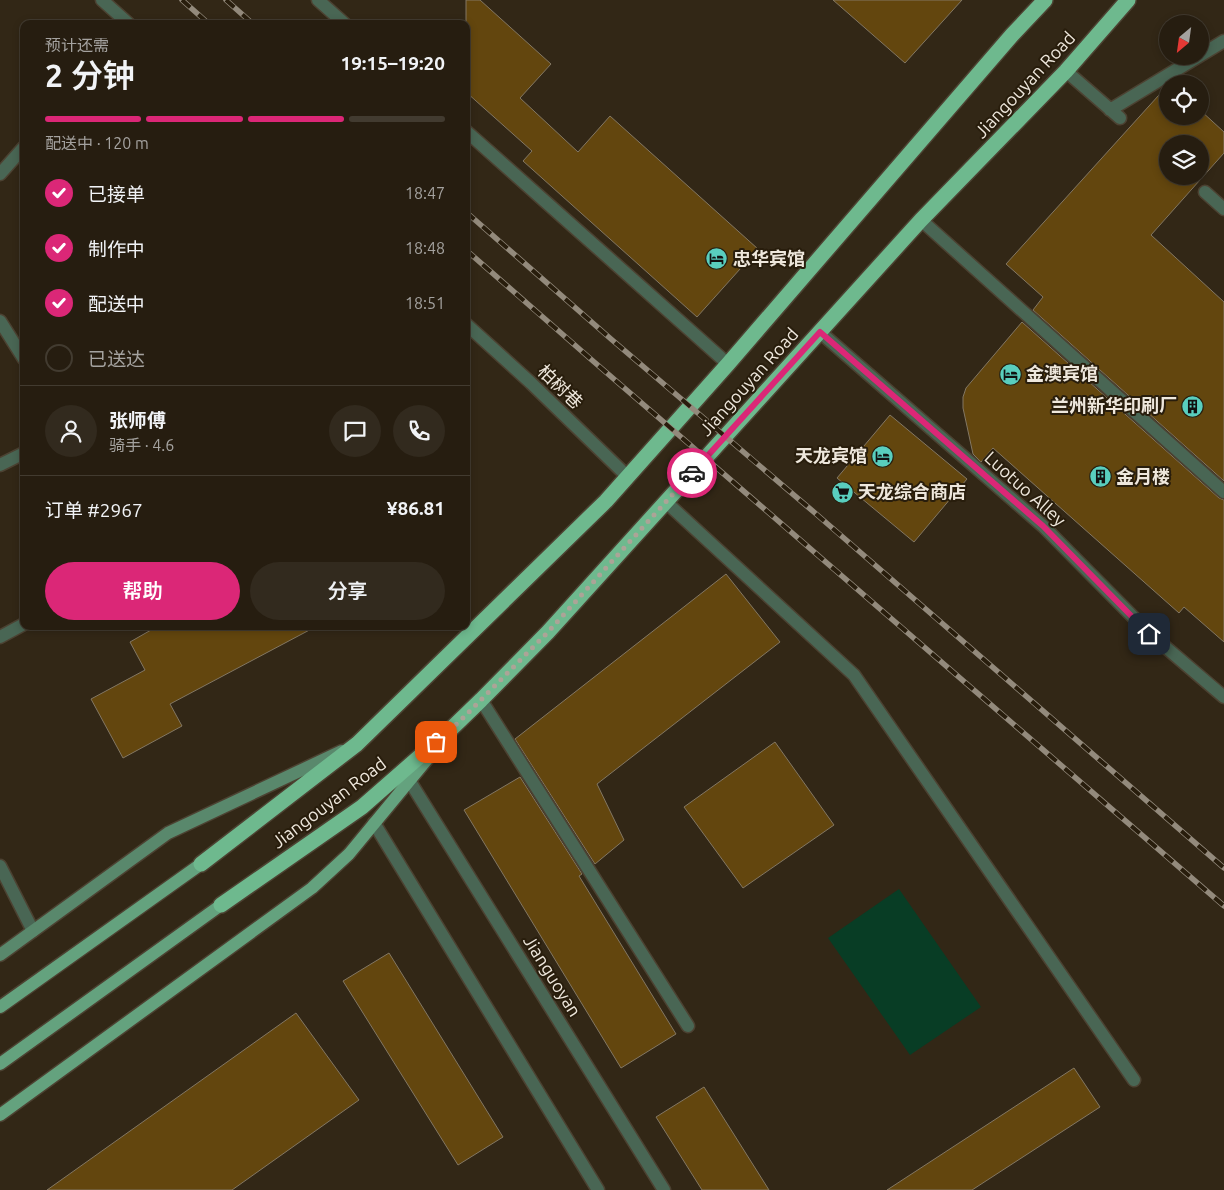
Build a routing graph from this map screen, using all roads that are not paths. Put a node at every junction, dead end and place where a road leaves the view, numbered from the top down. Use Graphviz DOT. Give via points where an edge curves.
graph roads {
  1 [pos="102,0"];
  2 [pos="318,0"];
  3 [pos="1045,0"];
  4 [pos="1128,0"];
  5 [pos="124,20"];
  6 [pos="340,20"];
  7 [pos="1224,41"];
  8 [pos="1066,71"];
  9 [pos="470,135"];
  10 [pos="20,152"];
  11 [pos="0,174"];
  12 [pos="1205,192"];
  13 [pos="1224,209"];
  14 [pos="922,220"];
  15 [pos="0,321"];
  16 [pos="470,328"];
  17 [pos="820,332"];
  18 [pos="20,353"];
  19 [pos="728,364"];
  20 [pos="20,456"];
  21 [pos="0,465"];
  22 [pos="628,477"];
  23 [pos="1224,492"];
  24 [pos="666,502"];
  25 [pos="20,626"];
  26 [pos="0,636"];
  27 [pos="1224,698"];
  28 [pos="481,700"];
  29 [pos="451,729"];
  30 [pos="357,744"];
  31 [pos="409,780"];
  32 [pos="374,824"];
  33 [pos="202,864"];
  34 [pos="0,866"];
  35 [pos="221,905"];
  36 [pos="33,931"];
  37 [pos="0,955"];
  38 [pos="0,1006"];
  39 [pos="688,1026"];
  40 [pos="0,1064"];
  41 [pos="1134,1080"];
  42 [pos="0,1115"];
  43 [pos="598,1190"];
  44 [pos="664,1190"];
  1 -- 5 [label="street"];
  2 -- 6 [label="street"];
  3 -- 19 [label="highway, Jiangouyan Road"];
  4 -- 8 [label="highway, Jiangouyan Road"];
  7 -- 8 [label="street" via="1115,114"];
  8 -- 14 [label="highway, Jiangouyan Road"];
  9 -- 19 [label="street"];
  10 -- 11 [label="street"];
  12 -- 13 [label="street"];
  14 -- 17 [label="highway, Jiangouyan Road"];
  14 -- 23 [label="street"];
  15 -- 18 [label="street"];
  16 -- 22 [label="street, 柏树巷"];
  17 -- 24 [label="highway, Jiangouyan Road"];
  17 -- 27 [label="street, Luotuo Alley" via="1043,526 1149,634"];
  19 -- 22 [label="highway, Jiangouyan Road"];
  20 -- 21 [label="street"];
  22 -- 30 [label="highway, Jiangouyan Road"];
  24 -- 28 [label="highway, Jiangouyan Road" via="548,632"];
  24 -- 41 [label="street" via="854,675"];
  25 -- 26 [label="street"];
  28 -- 29 [label="highway, Jiangouyan Road"];
  28 -- 39 [label="street"];
  29 -- 31 [label="main road"];
  29 -- 35 [label="highway, Jiangouyan Road" via="362,807"];
  30 -- 33 [label="highway, Jiangouyan Road"];
  30 -- 36 [label="street" via="168,833"];
  31 -- 32 [label="main road"];
  31 -- 44 [label="street, Jianguoyan"];
  32 -- 42 [label="main road" via="349,854 312,888"];
  32 -- 43 [label="street"];
  33 -- 38 [label="main road"];
  34 -- 36 [label="street"];
  35 -- 40 [label="main road"];
  36 -- 37 [label="street"];
}
